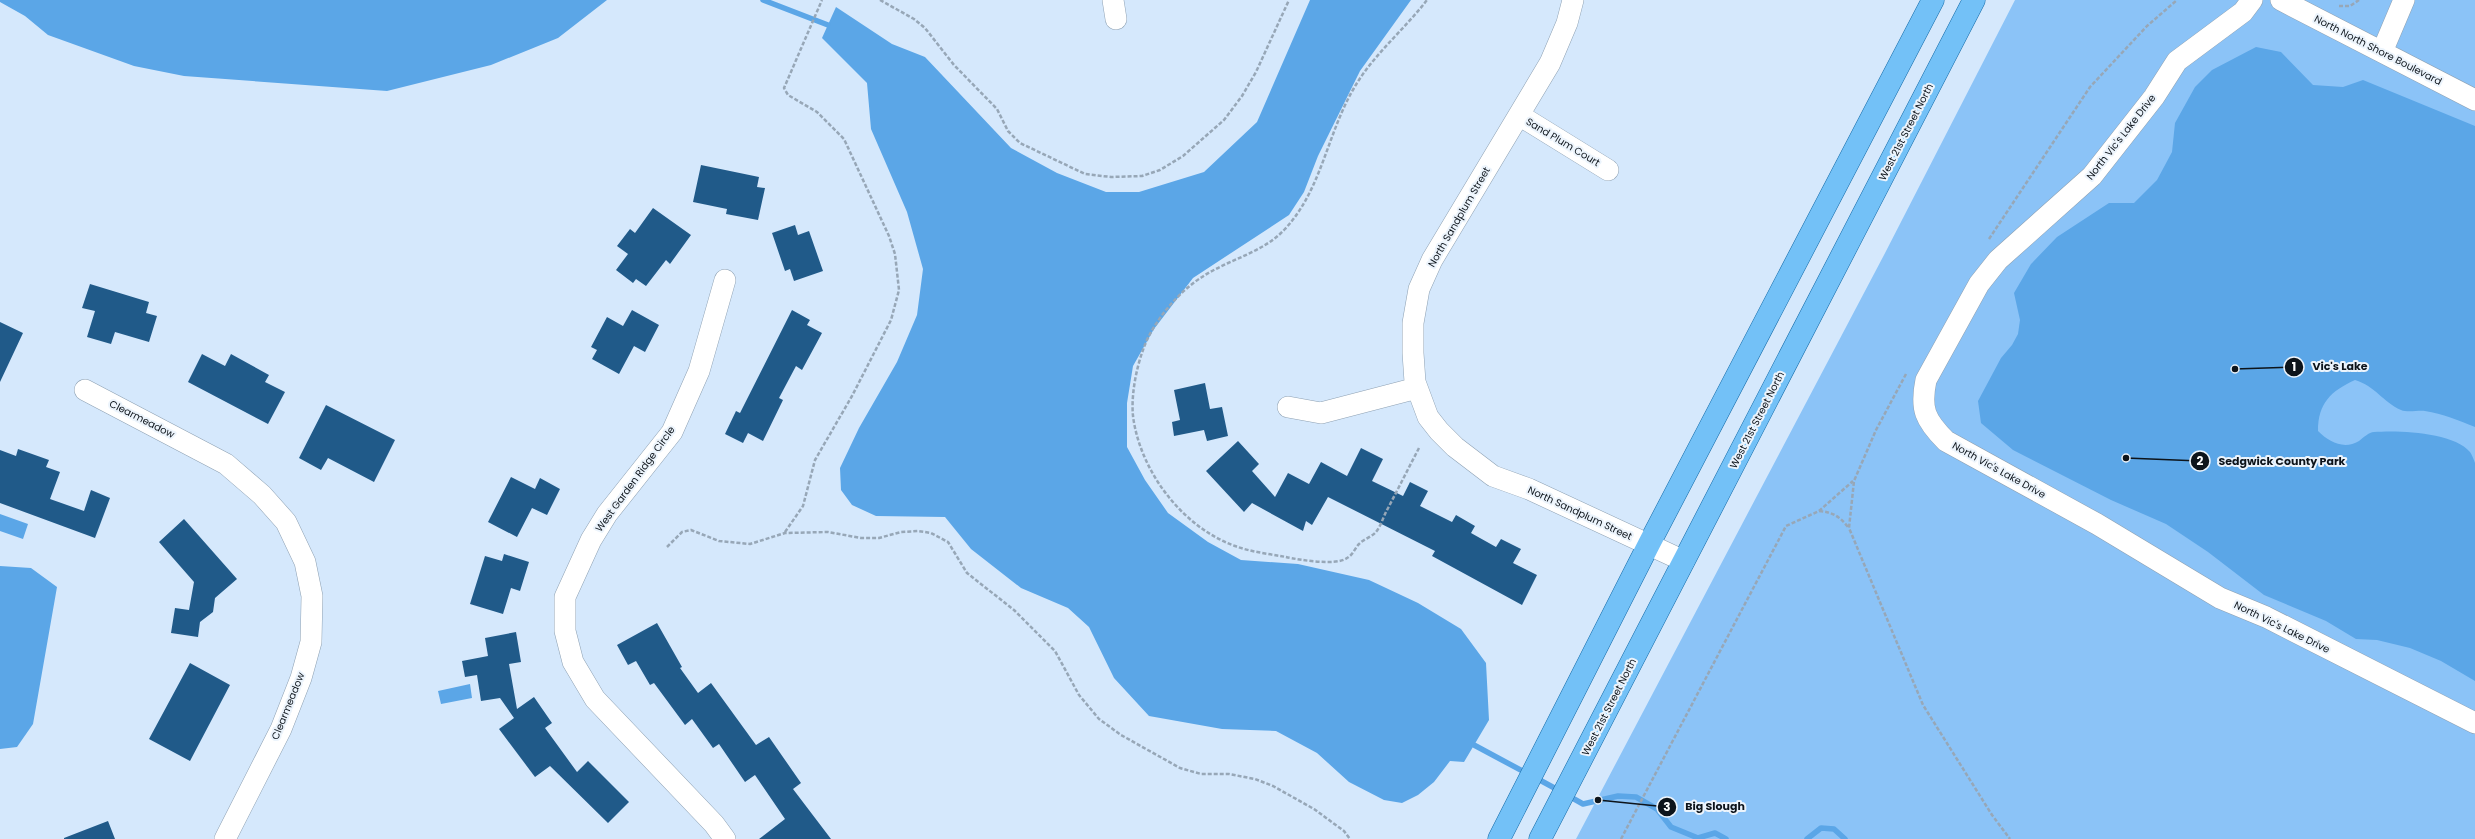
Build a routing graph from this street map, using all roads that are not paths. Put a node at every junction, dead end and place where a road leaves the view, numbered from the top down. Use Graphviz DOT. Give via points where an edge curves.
graph roads {
  1 [pos="1572,0"];
  2 [pos="1933,0"];
  3 [pos="1974,0"];
  4 [pos="2252,0"];
  5 [pos="2281,0"];
  6 [pos="2404,0"];
  7 [pos="2382,52"];
  8 [pos="2475,100"];
  9 [pos="1519,115"];
  10 [pos="1608,170"];
  11 [pos="725,280"];
  12 [pos="1417,388"];
  13 [pos="85,390"];
  14 [pos="1288,408"];
  15 [pos="1649,544"];
  16 [pos="1684,560"];
  17 [pos="2475,723"];
  18 [pos="1502,834"];
  19 [pos="225,839"];
  20 [pos="725,839"];
  21 [pos="1540,839"];
  1 -- 9 [label="street, North Sandplum Street" via="1567,23 1550,63"];
  2 -- 15 [label="main road"];
  3 -- 16 [label="main road, West 21st Street North"];
  4 -- 17 [label="street, North Vic's Lake Drive" via="2243,12 2177,61 2154,96 2092,176 1998,260 1979,284 1926,380 1922,398 1925,414 1932,428 1946,441 2097,524 2220,598 2266,617"];
  5 -- 7 [label="street, North North Shore Boulevard"];
  6 -- 7 [label="street"];
  7 -- 8 [label="street, North North Shore Boulevard"];
  9 -- 10 [label="street, Sand Plum Court"];
  9 -- 12 [label="street, North Sandplum Street" via="1432,260 1419,290 1413,323"];
  11 -- 20 [label="street, West Garden Ridge Circle" via="699,370 672,432 591,540 565,597 565,631 573,662 595,700 714,824"];
  12 -- 14 [label="street" via="1321,413"];
  12 -- 15 [label="street, North Sandplum Street" via="1428,417 1439,431 1455,447 1493,476 1529,489"];
  13 -- 19 [label="street, Clearmeadow" via="226,464 262,495 286,522 305,562 312,596 310,642 301,678 280,729"];
  15 -- 16 [label="street, North Sandplum Street"];
  15 -- 18 [label="main road"];
  16 -- 21 [label="main road, West 21st Street North"];
}
